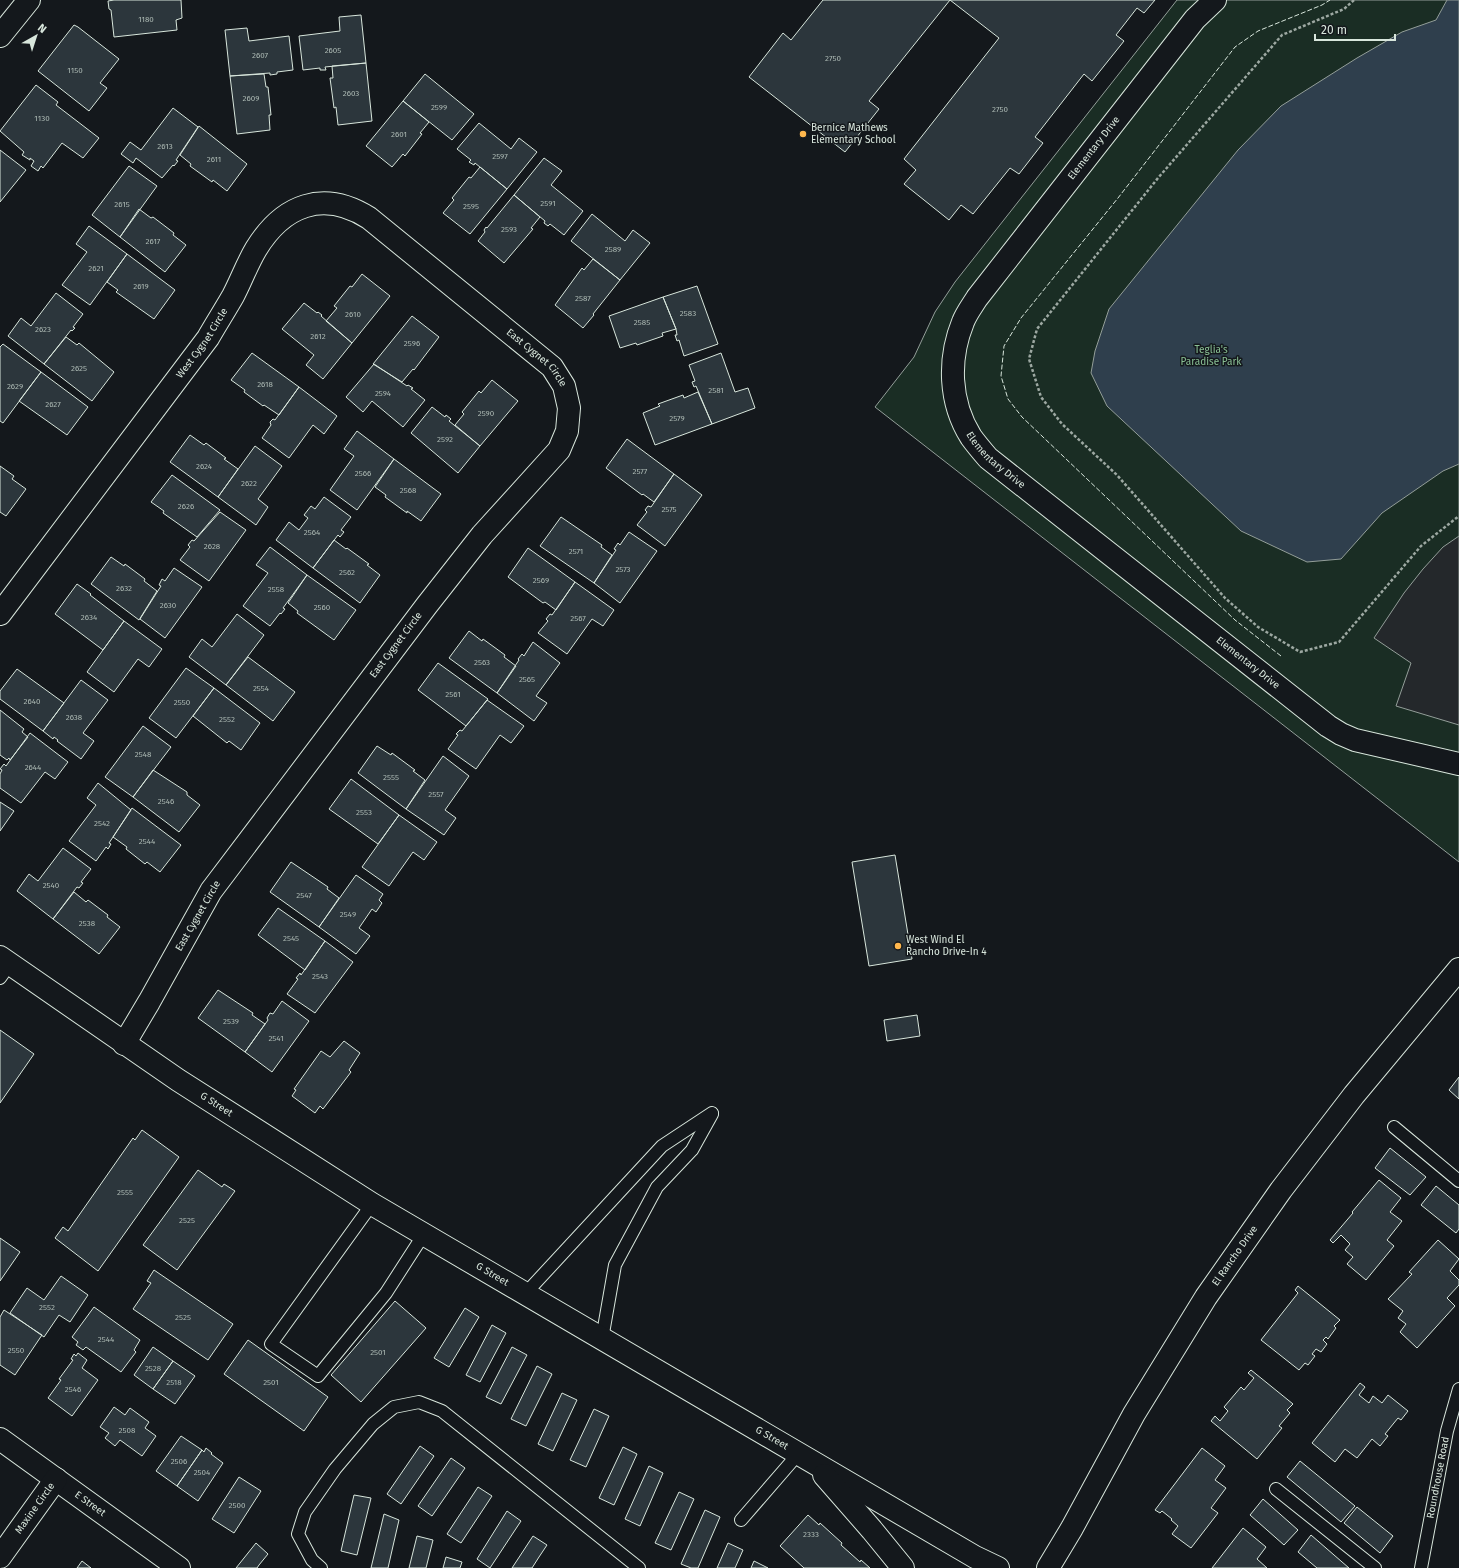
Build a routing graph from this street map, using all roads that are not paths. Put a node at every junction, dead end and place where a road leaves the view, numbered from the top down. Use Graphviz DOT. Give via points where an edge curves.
graph roads {
  1 [pos="29,0"];
  2 [pos="1215,0"];
  3 [pos="0,36"];
  4 [pos="443,278"];
  5 [pos="0,614"];
  6 [pos="1459,764"];
  7 [pos="3,966"];
  8 [pos="1459,969"];
  9 [pos="124,1044"];
  10 [pos="1394,1127"];
  11 [pos="1459,1181"];
  12 [pos="372,1204"];
  13 [pos="424,1234"];
  14 [pos="526,1294"];
  15 [pos="602,1339"];
  16 [pos="1459,1389"];
  17 [pos="0,1439"];
  18 [pos="805,1457"];
  19 [pos="56,1479"];
  20 [pos="1276,1489"];
  21 [pos="741,1520"];
  22 [pos="0,1557"];
  23 [pos="180,1568"];
  24 [pos="321,1568"];
  25 [pos="639,1568"];
  26 [pos="903,1568"];
  27 [pos="998,1568"];
  28 [pos="1048,1568"];
  29 [pos="1375,1568"];
  30 [pos="1421,1568"];
  1 -- 3 [label="street"];
  2 -- 6 [label="street, Elementary Drive" via="1195,19 977,298 963,321 953,351 952,383 957,407 970,436 988,458 1328,726 1355,740"];
  4 -- 5 [label="street, West Cygnet Circle" via="356,210 334,203 313,204 294,210 276,223 256,249 233,296 208,338"];
  4 -- 9 [label="street, East Cygnet Circle" via="552,367 564,386 569,408 567,431 559,450 473,547 427,605 211,891"];
  7 -- 9 [label="street, G Street"];
  8 -- 28 [label="street, El Rancho Drive" via="1354,1095 1281,1190 1206,1297 1134,1414"];
  9 -- 12 [label="street, G Street"];
  10 -- 11 [label="lane"];
  12 -- 13 [label="street, G Street"];
  12 -- 13 [label="lane" via="270,1344 318,1376 386,1293"];
  13 -- 14 [label="street, G Street"];
  14 -- 15 [label="street, G Street"];
  14 -- 15 [label="lane" via="662,1146 712,1113 692,1150 657,1187 615,1265"];
  15 -- 18 [label="street, G Street"];
  16 -- 30 [label="lane, Roundhouse Road" via="1447,1431"];
  17 -- 19 [label="street, E Street"];
  18 -- 21 [label="lane"];
  18 -- 26 [label="street"];
  18 -- 27 [label="street, G Street"];
  19 -- 22 [label="street, Maxine Circle"];
  19 -- 23 [label="street, E Street"];
  20 -- 29 [label="lane"];
  24 -- 25 [label="lane" via="312,1560 298,1534 305,1512 335,1469 373,1424 394,1407 419,1402 442,1411"];
}
